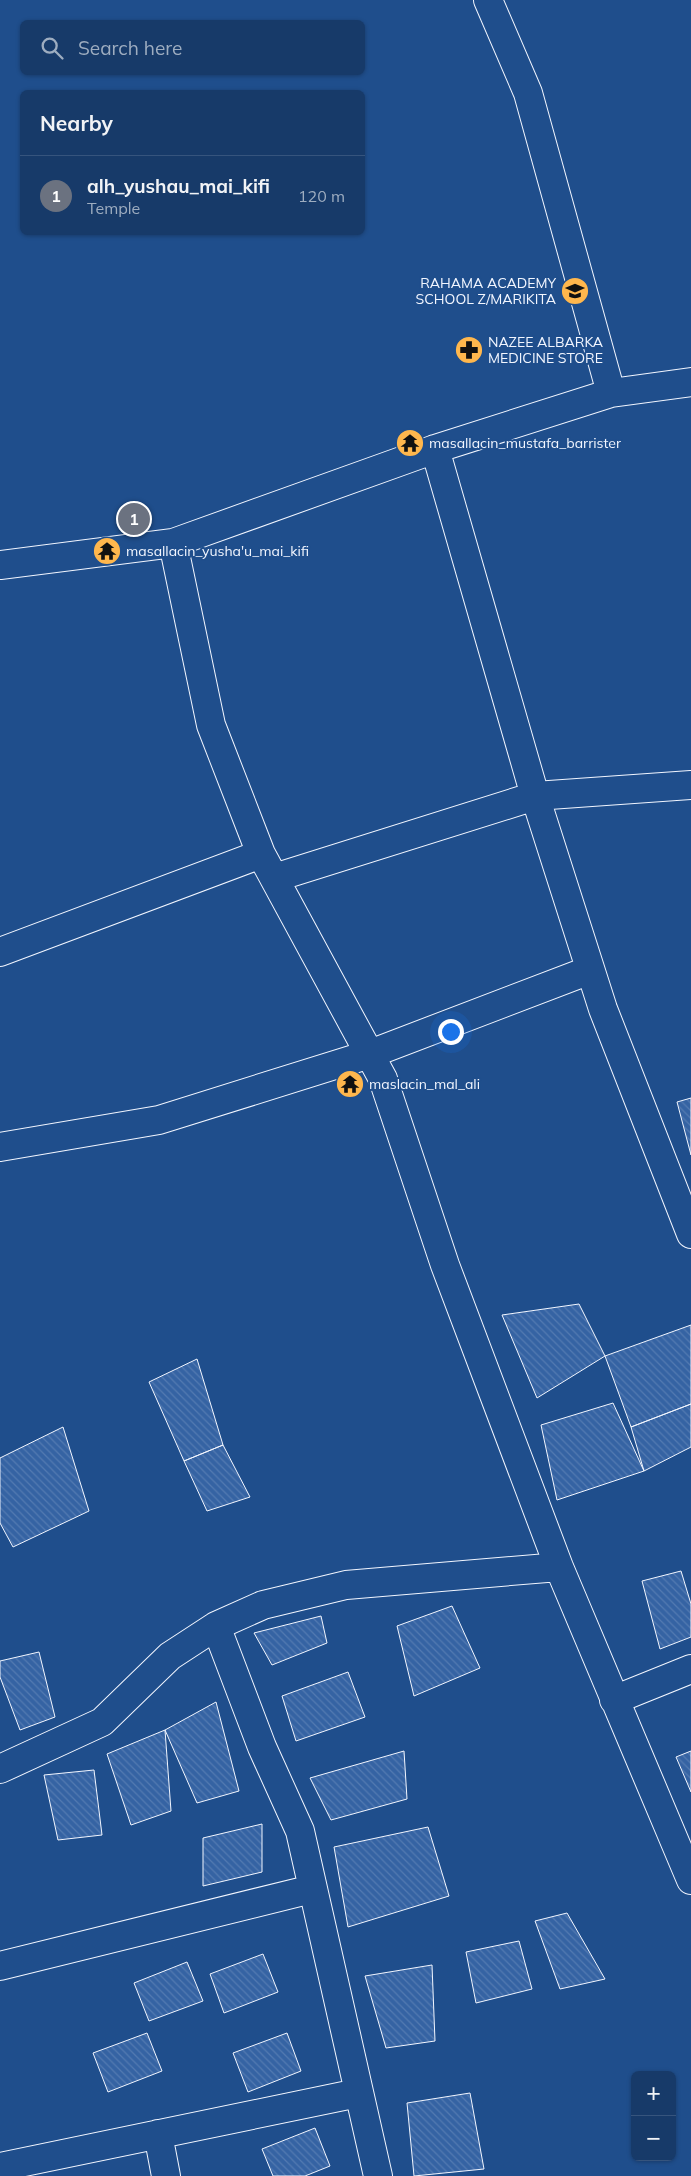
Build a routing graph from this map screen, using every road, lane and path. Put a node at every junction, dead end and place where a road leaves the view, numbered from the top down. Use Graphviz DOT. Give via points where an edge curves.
graph roads {
  1 [pos="488,0"];
  2 [pos="691,382"];
  3 [pos="612,393"];
  4 [pos="435,449"];
  5 [pos="173,543"];
  6 [pos="0,565"];
  7 [pos="691,785"];
  8 [pos="535,796"];
  9 [pos="261,854"];
  10 [pos="274,878"];
  11 [pos="0,952"];
  12 [pos="590,970"];
  13 [pos="370,1054"];
  14 [pos="0,1147"];
  15 [pos="691,1234"];
  16 [pos="559,1567"];
  17 [pos="216,1626"];
  18 [pos="691,1669"];
  19 [pos="614,1700"];
  20 [pos="0,1769"];
  21 [pos="691,1880"];
  22 [pos="312,1889"];
  23 [pos="0,1966"];
  24 [pos="358,2093"];
  25 [pos="158,2134"];
  26 [pos="0,2167"];
  27 [pos="166,2176"];
  28 [pos="378,2176"];
  1 -- 3 [label="street" via="528,93"];
  2 -- 3 [label="street"];
  3 -- 4 [label="street"];
  4 -- 5 [label="street"];
  4 -- 8 [label="street"];
  5 -- 6 [label="street"];
  5 -- 9 [label="street" via="211,725"];
  7 -- 8 [label="street"];
  8 -- 10 [label="street"];
  8 -- 12 [label="street"];
  9 -- 10 [label="street"];
  9 -- 11 [label="street"];
  10 -- 13 [label="street"];
  12 -- 13 [label="street"];
  12 -- 15 [label="street"];
  13 -- 14 [label="street" via="159,1120"];
  13 -- 16 [label="street" via="383,1078 445,1265"];
  16 -- 17 [label="street" via="346,1585 263,1604"];
  16 -- 19 [label="street"];
  17 -- 20 [label="street" via="170,1656 102,1722"];
  17 -- 22 [label="street" via="262,1747 300,1831"];
  18 -- 19 [label="street"];
  19 -- 21 [label="street"];
  22 -- 23 [label="street"];
  22 -- 24 [label="street"];
  24 -- 25 [label="street"];
  24 -- 28 [label="street"];
  25 -- 26 [label="street"];
  25 -- 27 [label="street"];
}
